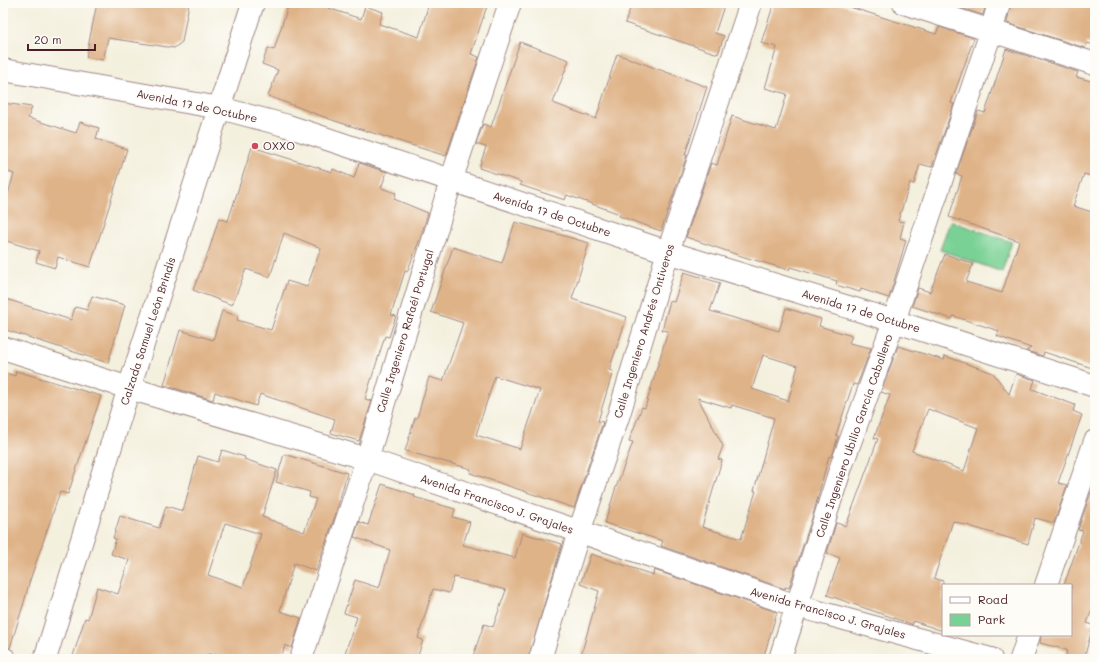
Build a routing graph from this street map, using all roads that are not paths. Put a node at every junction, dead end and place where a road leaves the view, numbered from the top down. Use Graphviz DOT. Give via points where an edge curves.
graph roads {
  1 [pos="253,3"];
  2 [pos="510,3"];
  3 [pos="751,3"];
  4 [pos="904,3"];
  5 [pos="999,3"];
  6 [pos="991,32"];
  7 [pos="1095,64"];
  8 [pos="3,70"];
  9 [pos="220,108"];
  10 [pos="451,180"];
  11 [pos="668,252"];
  12 [pos="894,321"];
  13 [pos="3,348"];
  14 [pos="1095,386"];
  15 [pos="129,388"];
  16 [pos="1095,441"];
  17 [pos="367,459"];
  18 [pos="579,532"];
  19 [pos="1046,584"];
  20 [pos="797,606"];
  21 [pos="1030,636"];
  22 [pos="45,659"];
  23 [pos="301,659"];
  24 [pos="540,659"];
  25 [pos="780,659"];
  26 [pos="991,659"];
  27 [pos="1021,659"];
  1 -- 9 [label="street, Calzada Samuel León Brindis"];
  2 -- 10 [label="street, Calle Ingeniero Rafaél Portugal"];
  3 -- 11 [label="street, Calle Ingeniero Andrés Ontiveros"];
  4 -- 6 [label="street"];
  5 -- 6 [label="street, Calle Ingeniero Ubilio García Caballero"];
  6 -- 7 [label="street"];
  6 -- 12 [label="street, Calle Ingeniero Ubilio García Caballero"];
  8 -- 9 [label="street, Avenida 17 de Octubre"];
  9 -- 10 [label="street, Avenida 17 de Octubre" via="288,126"];
  9 -- 15 [label="street, Calzada Samuel León Brindis"];
  10 -- 11 [label="street, Avenida 17 de Octubre"];
  10 -- 17 [label="street, Calle Ingeniero Rafaél Portugal"];
  11 -- 12 [label="street, Avenida 17 de Octubre"];
  11 -- 18 [label="street, Calle Ingeniero Andrés Ontiveros" via="619,414"];
  12 -- 14 [label="street, Avenida 17 de Octubre"];
  12 -- 20 [label="street, Calle Ingeniero Ubilio García Caballero" via="841,467"];
  13 -- 15 [label="street, Avenida Francisco J. Grajales"];
  15 -- 17 [label="street, Avenida Francisco J. Grajales"];
  15 -- 22 [label="street, Calzada Samuel León Brindis"];
  16 -- 19 [label="street"];
  17 -- 18 [label="street, Avenida Francisco J. Grajales"];
  17 -- 23 [label="street, Calle Ingeniero Rafaél Portugal"];
  18 -- 20 [label="street, Avenida Francisco J. Grajales"];
  18 -- 24 [label="street, Calle Ingeniero Andrés Ontiveros"];
  20 -- 25 [label="street, Calle Ingeniero Ubilio García Caballero"];
  20 -- 26 [label="street, Avenida Francisco J. Grajales"];
  21 -- 27 [label="street"];
}
